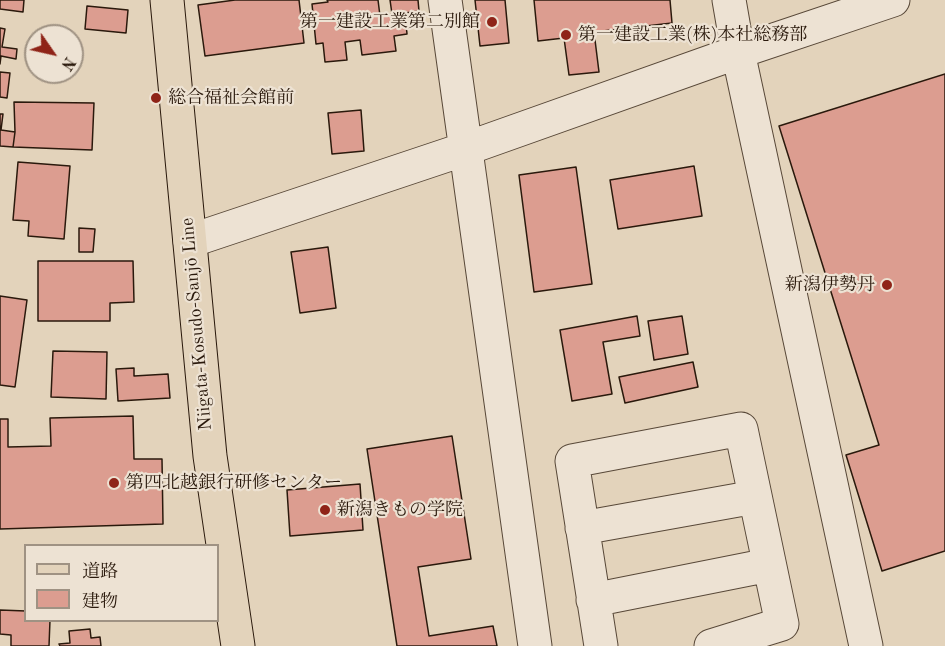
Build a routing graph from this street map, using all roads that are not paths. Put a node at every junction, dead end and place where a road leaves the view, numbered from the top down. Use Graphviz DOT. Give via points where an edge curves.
graph roads {
  1 [pos="167,0"];
  2 [pos="445,0"];
  3 [pos="729,0"];
  4 [pos="893,0"];
  5 [pos="738,52"];
  6 [pos="465,149"];
  7 [pos="190,241"];
  8 [pos="755,497"];
  9 [pos="582,528"];
  10 [pos="769,565"];
  11 [pos="593,600"];
  12 [pos="238,646"];
  13 [pos="535,646"];
  14 [pos="600,646"];
  15 [pos="711,646"];
  16 [pos="866,646"];
  1 -- 7 [label="main road, Niigata-Kosudo-Sanjō Line"];
  2 -- 6 [label="street"];
  3 -- 5 [label="street"];
  4 -- 5 [label="street"];
  5 -- 6 [label="street"];
  5 -- 16 [label="street"];
  6 -- 7 [label="street"];
  6 -- 13 [label="street"];
  7 -- 12 [label="main road, Niigata-Kosudo-Sanjō Line" via="210,456"];
  8 -- 9 [label="street"];
  8 -- 9 [label="street" via="741,429 572,461"];
  8 -- 10 [label="street"];
  9 -- 11 [label="street"];
  10 -- 11 [label="street"];
  10 -- 15 [label="street" via="782,624"];
  11 -- 14 [label="street"];
}
